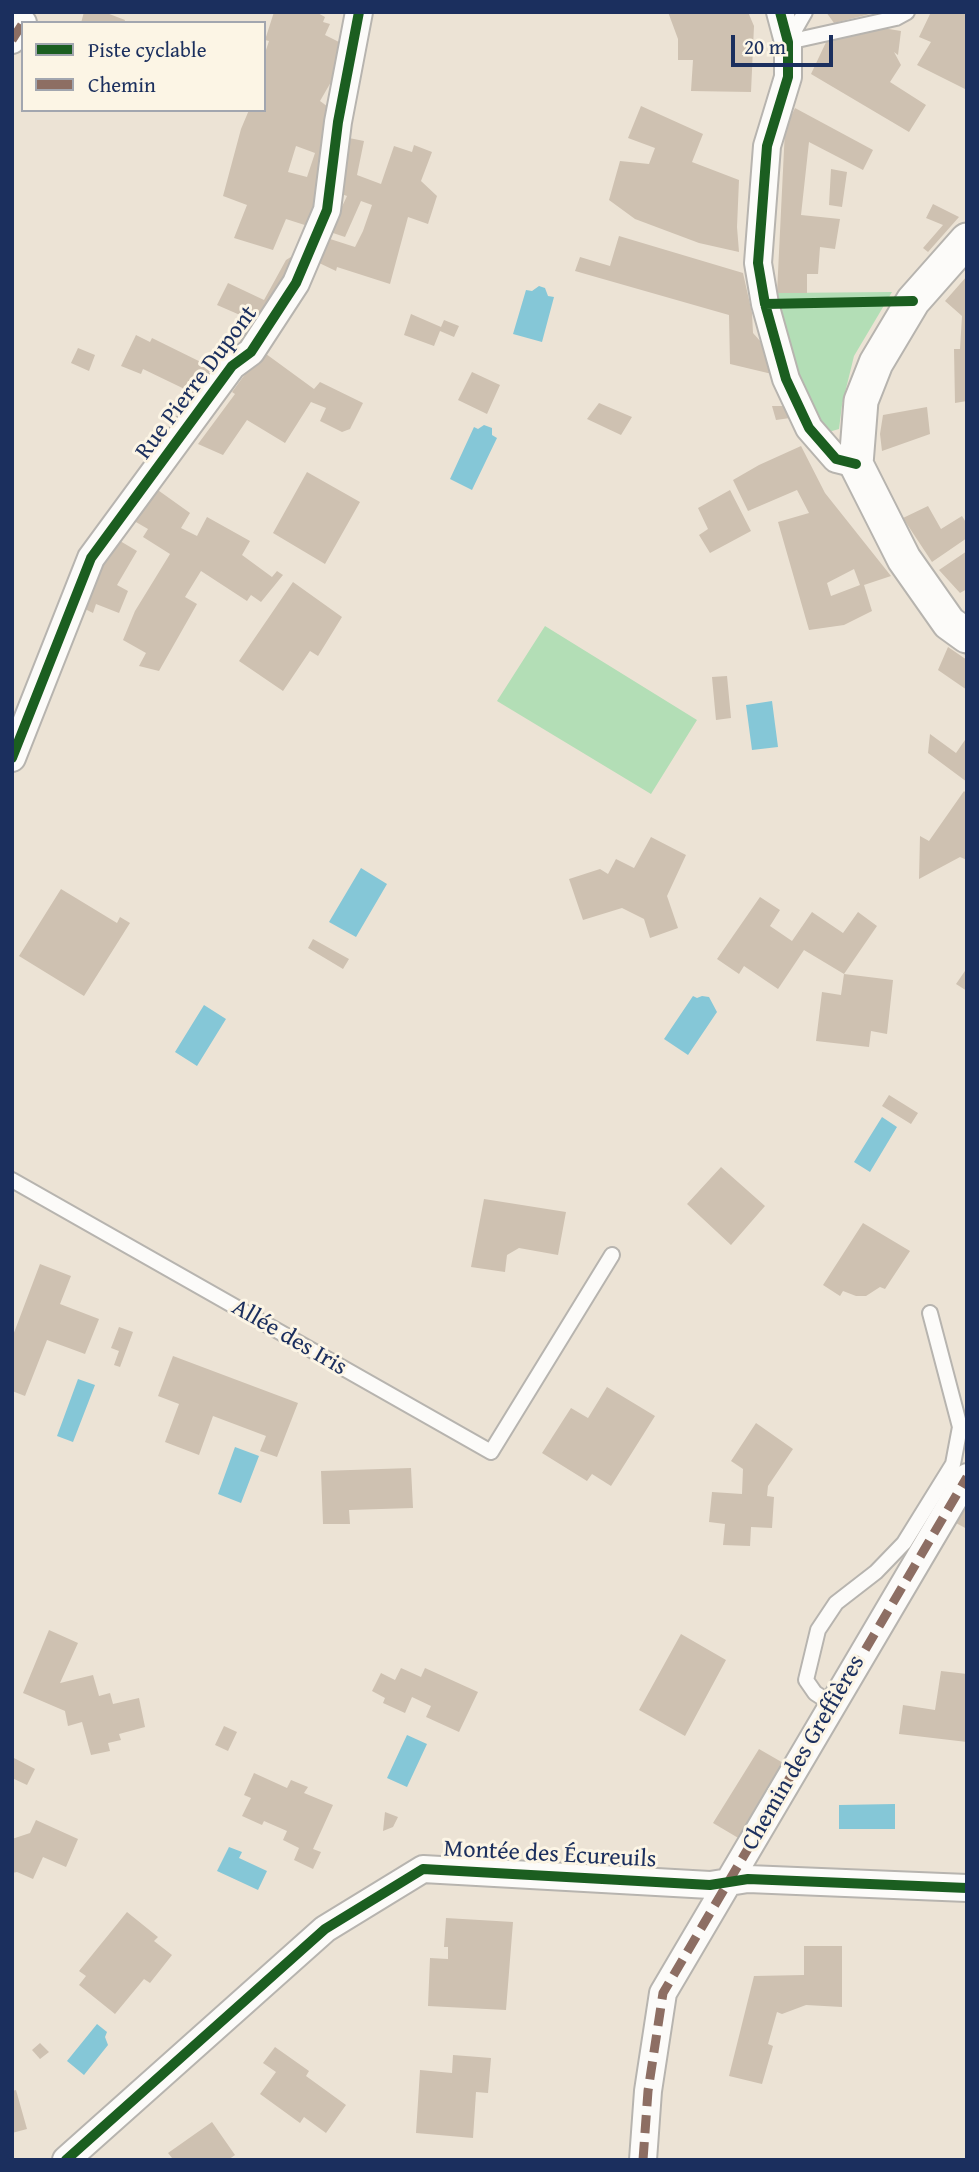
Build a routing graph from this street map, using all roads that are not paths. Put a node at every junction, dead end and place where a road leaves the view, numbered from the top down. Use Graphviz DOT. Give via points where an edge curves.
graph roads {
  1 [pos="359,12"];
  2 [pos="780,12"];
  3 [pos="806,12"];
  4 [pos="907,12"];
  5 [pos="788,42"];
  6 [pos="967,240"];
  7 [pos="856,464"];
  8 [pos="967,636"];
  9 [pos="12,758"];
  10 [pos="12,1180"];
  11 [pos="612,1255"];
  12 [pos="930,1312"];
  13 [pos="967,1477"];
  14 [pos="832,1703"];
  15 [pos="729,1881"];
  16 [pos="967,1888"];
  17 [pos="66,2160"];
  18 [pos="643,2160"];
  1 -- 9 [label="street, Rue Pierre Dupont" via="327,210 296,283 251,352 232,366 92,558"];
  2 -- 5 [label="street"];
  3 -- 5 [label="lane"];
  4 -- 5 [label="lane"];
  5 -- 7 [label="street" via="788,77 767,146 758,264 786,379 809,428 836,459"];
  6 -- 7 [label="street" via="912,301 876,363 862,401"];
  7 -- 8 [label="street" via="904,559 949,623"];
  10 -- 11 [label="lane, Allée des Iris" via="491,1452"];
  12 -- 14 [label="lane" via="960,1427 953,1464 904,1543 836,1603 818,1630 806,1680 815,1693"];
  13 -- 14 [label="street, Chemin des Greffières"];
  14 -- 15 [label="street, Chemin des Greffières"];
  15 -- 16 [label="street, Montée des Écureuils"];
  15 -- 17 [label="street, Montée des Écureuils" via="709,1885 423,1869 325,1929"];
  15 -- 18 [label="street, Chemin des Greffières" via="663,1993"];
}
